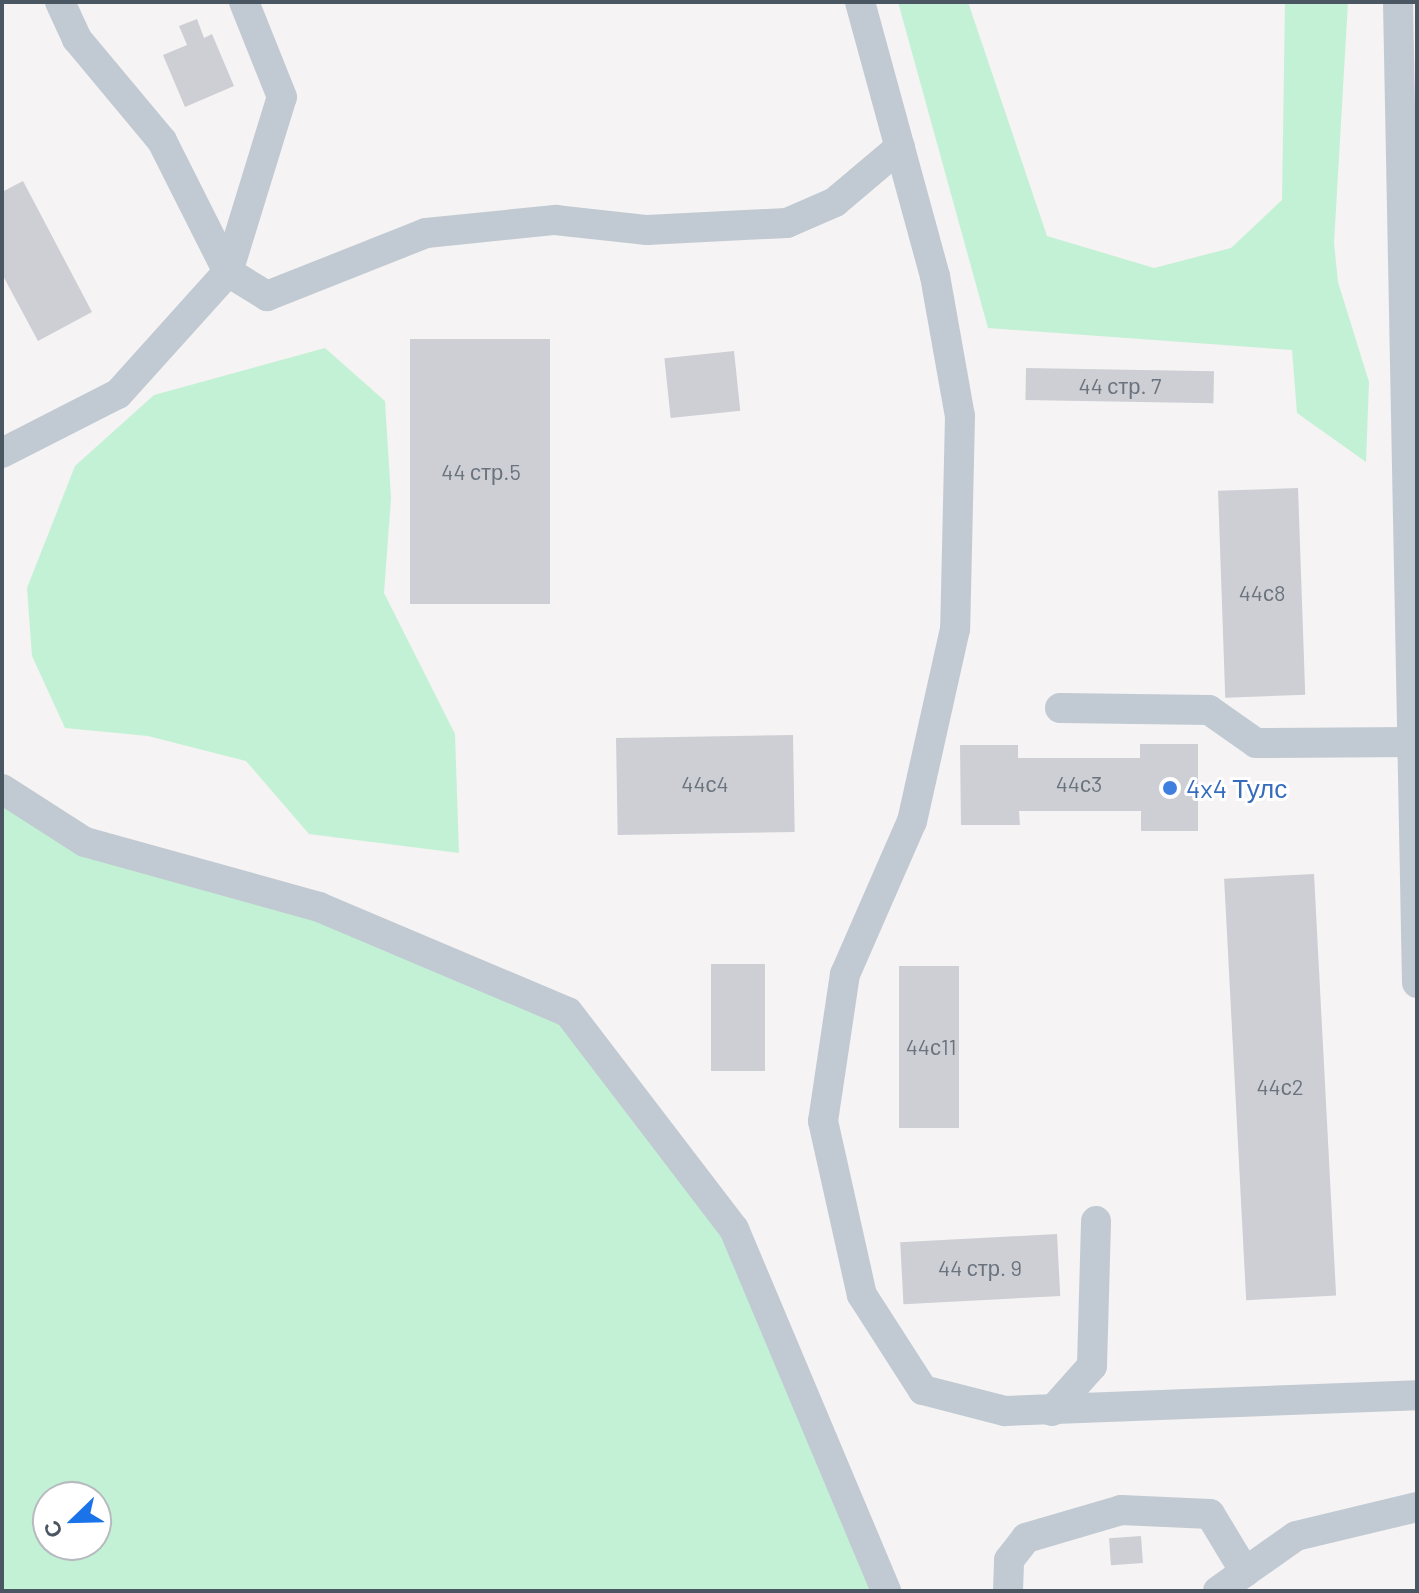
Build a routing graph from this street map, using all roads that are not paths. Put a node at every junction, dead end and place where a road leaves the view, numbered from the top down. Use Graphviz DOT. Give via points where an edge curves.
graph roads {
  1 [pos="60,2"];
  2 [pos="244,2"];
  3 [pos="860,2"];
  4 [pos="1398,2"];
  5 [pos="900,147"];
  6 [pos="228,272"];
  7 [pos="2,453"];
  8 [pos="1060,708"];
  9 [pos="1411,742"];
  10 [pos="2,789"];
  11 [pos="1417,983"];
  12 [pos="1096,1221"];
  13 [pos="1417,1395"];
  14 [pos="1052,1411"];
  15 [pos="1417,1507"];
  16 [pos="1245,1572"];
  17 [pos="886,1591"];
  18 [pos="1008,1591"];
  19 [pos="1218,1591"];
  1 -- 6 [label="street" via="77,39 162,141"];
  2 -- 6 [label="street" via="282,97"];
  3 -- 5 [label="street"];
  4 -- 9 [label="street"];
  5 -- 6 [label="street" via="835,202 787,223 647,230 555,220 426,233 267,296"];
  5 -- 14 [label="street" via="935,276 960,416 955,629 912,821 845,974 823,1121 862,1295 923,1390 1005,1411"];
  6 -- 7 [label="street" via="118,394"];
  8 -- 9 [label="street" via="1209,710 1256,743"];
  9 -- 11 [label="street"];
  10 -- 17 [label="street" via="85,842 319,907 568,1012 734,1229"];
  12 -- 14 [label="street" via="1092,1366"];
  13 -- 14 [label="street" via="1180,1399"];
  15 -- 16 [label="street" via="1296,1536"];
  16 -- 18 [label="street" via="1210,1514 1121,1510 1026,1538 1009,1560"];
  16 -- 19 [label="street"];
}
